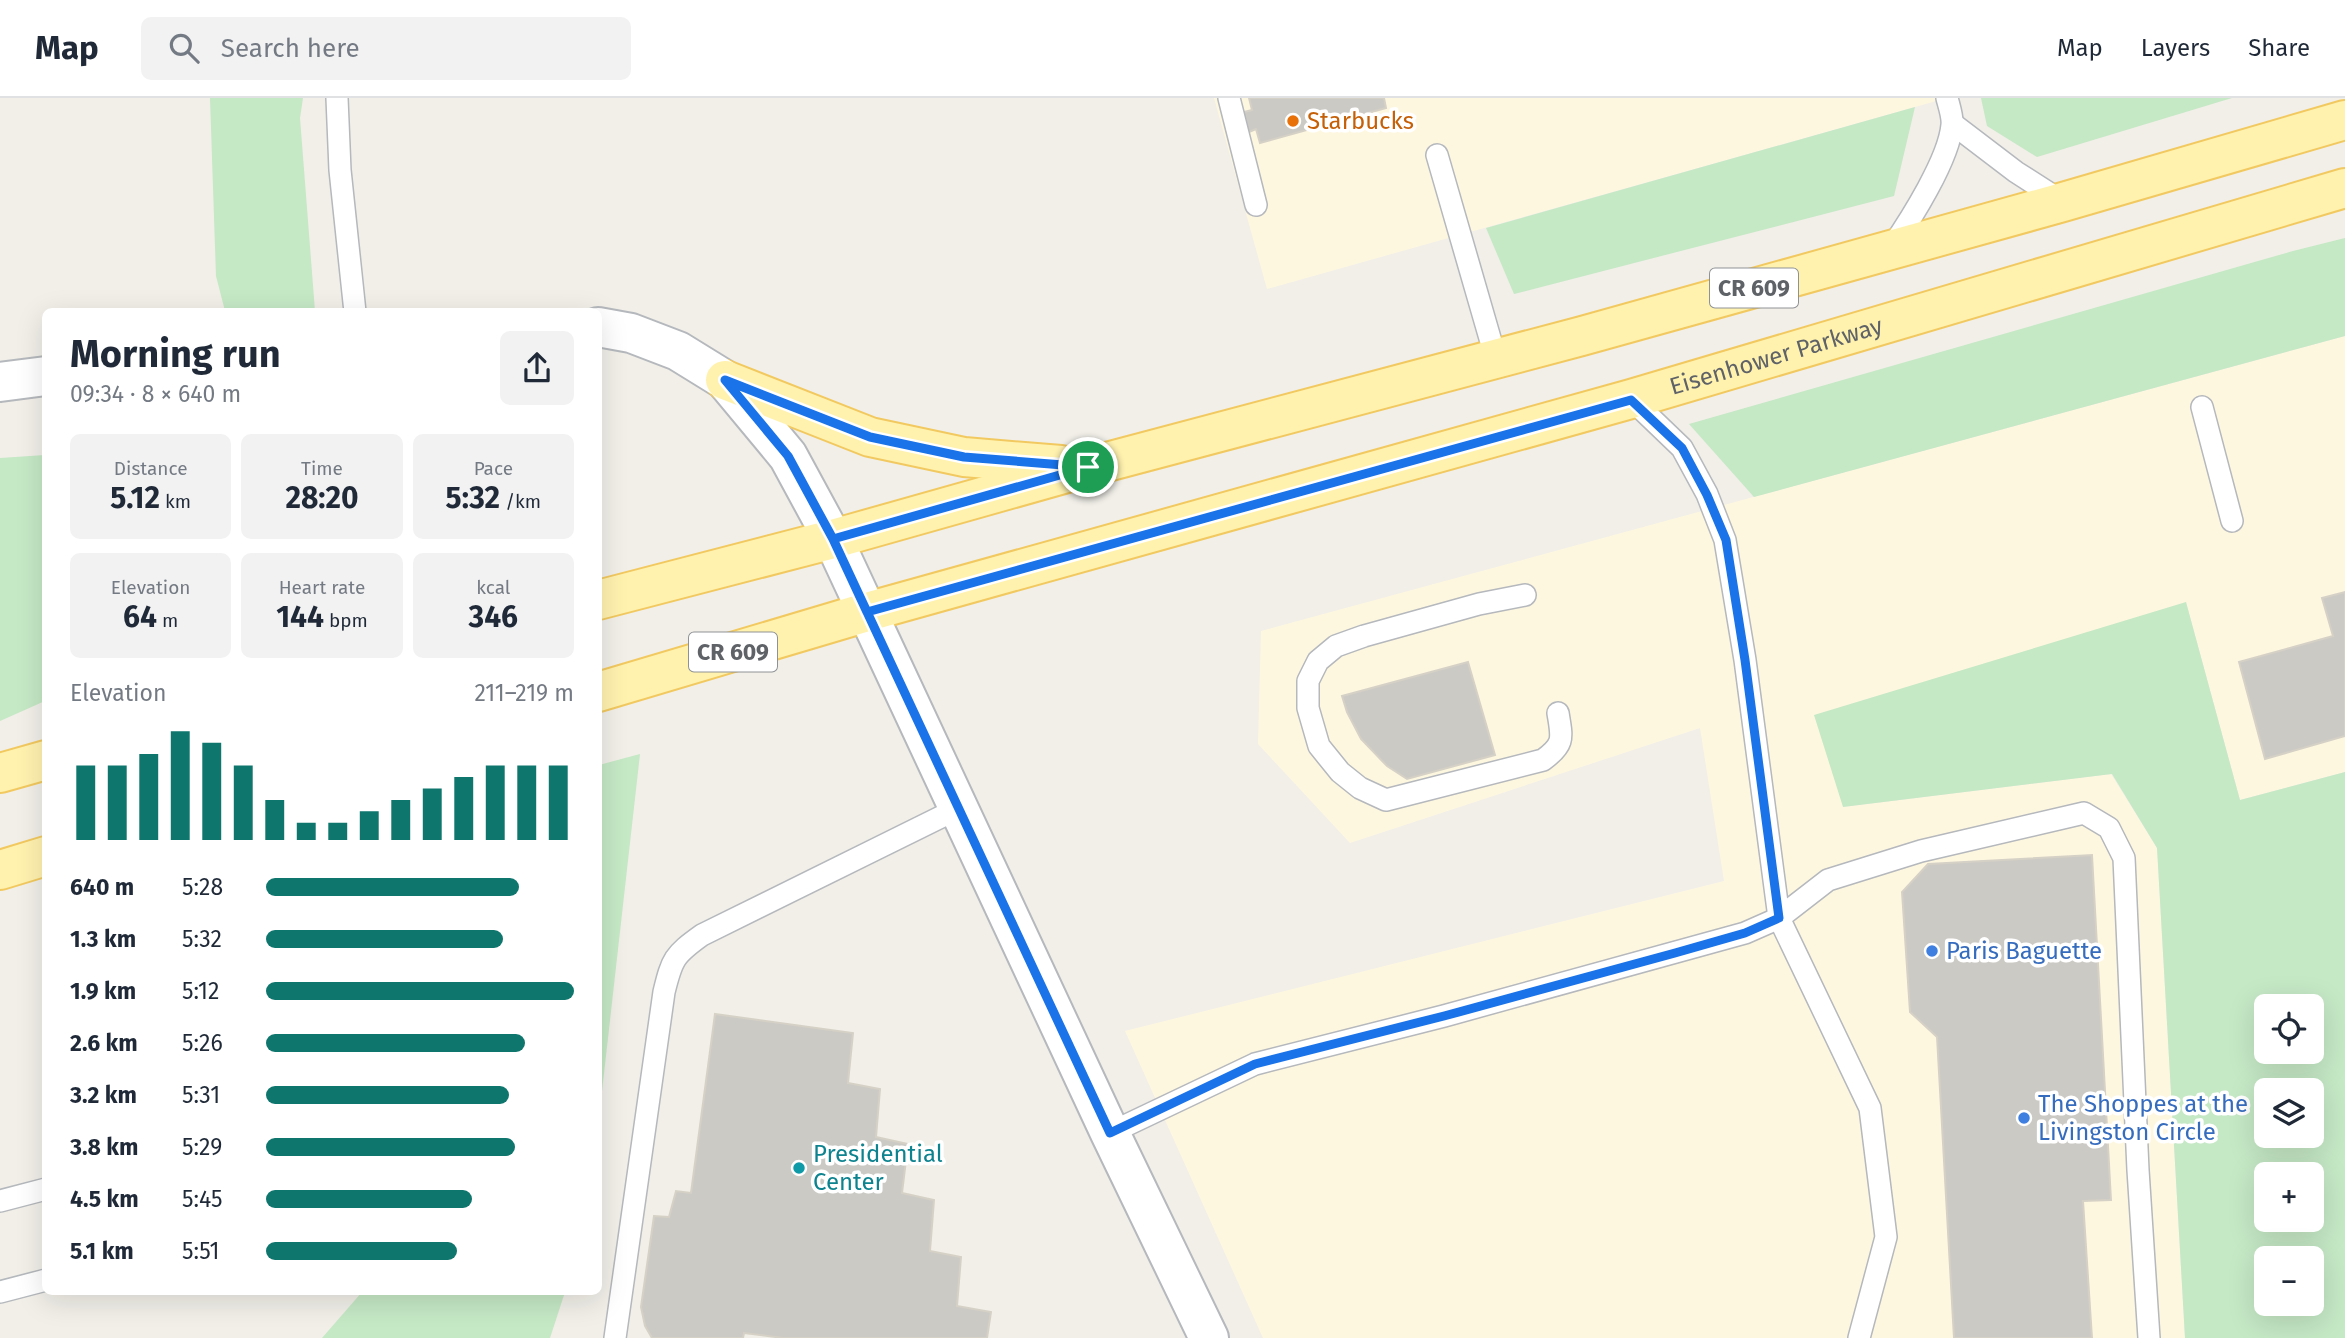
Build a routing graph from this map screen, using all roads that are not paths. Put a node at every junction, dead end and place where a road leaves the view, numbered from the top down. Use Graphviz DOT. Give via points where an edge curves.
graph roads {
  1 [pos="337,98"];
  2 [pos="1229,98"];
  3 [pos="1947,98"];
  4 [pos="2345,120"];
  5 [pos="1953,124"];
  6 [pos="1437,155"];
  7 [pos="2345,188"];
  8 [pos="2063,202"];
  9 [pos="1256,205"];
  10 [pos="1890,250"];
  11 [pos="355,308"];
  12 [pos="602,328"];
  13 [pos="1496,359"];
  14 [pos="42,377"];
  15 [pos="725,380"];
  16 [pos="0,382"];
  17 [pos="1631,400"];
  18 [pos="2202,407"];
  19 [pos="1088,467"];
  20 [pos="2232,521"];
  21 [pos="833,539"];
  22 [pos="1525,595"];
  23 [pos="602,599"];
  24 [pos="867,612"];
  25 [pos="602,691"];
  26 [pos="1558,713"];
  27 [pos="42,761"];
  28 [pos="0,773"];
  29 [pos="957,808"];
  30 [pos="42,857"];
  31 [pos="0,870"];
  32 [pos="1779,918"];
  33 [pos="1110,1133"];
  34 [pos="42,1190"];
  35 [pos="0,1201"];
  36 [pos="42,1281"];
  37 [pos="0,1292"];
  38 [pos="615,1338"];
  39 [pos="1209,1338"];
  40 [pos="1859,1338"];
  41 [pos="2149,1338"];
  1 -- 11 [label="lane"];
  2 -- 9 [label="lane"];
  3 -- 5 [label="lane"];
  4 -- 8 [label="main road, CR 609"];
  5 -- 8 [label="lane"];
  5 -- 10 [label="lane" via="1915,212"];
  6 -- 13 [label="lane"];
  7 -- 17 [label="main road, Eisenhower Parkway / CR 609"];
  8 -- 10 [label="main road, CR 609"];
  10 -- 13 [label="main road, CR 609"];
  12 -- 15 [label="street" via="678,351"];
  13 -- 19 [label="main road, CR 609"];
  14 -- 16 [label="street"];
  15 -- 19 [label="main road" via="870,437 964,457"];
  15 -- 21 [label="street" via="788,456"];
  17 -- 24 [label="main road, Eisenhower Parkway / CR 609"];
  17 -- 32 [label="lane" via="1682,448 1726,540"];
  18 -- 20 [label="lane"];
  19 -- 21 [label="main road, CR 609"];
  21 -- 23 [label="main road, CR 609"];
  21 -- 24 [label="street"];
  22 -- 26 [label="lane" via="1336,646 1318,661 1308,681 1308,708 1319,746 1340,772 1386,800 1543,760 1557,750 1562,737"];
  24 -- 25 [label="main road, Eisenhower Parkway / CR 609"];
  24 -- 29 [label="street"];
  27 -- 28 [label="main road"];
  29 -- 33 [label="street"];
  29 -- 38 [label="lane" via="702,935 678,952 664,992"];
  30 -- 31 [label="main road"];
  32 -- 33 [label="lane" via="1675,953 1255,1064"];
  32 -- 40 [label="lane" via="1870,1108 1886,1237"];
  32 -- 41 [label="lane" via="1828,880 1921,851 2084,813 2109,828 2124,858"];
  33 -- 39 [label="street"];
  34 -- 35 [label="lane"];
  36 -- 37 [label="lane"];
}
